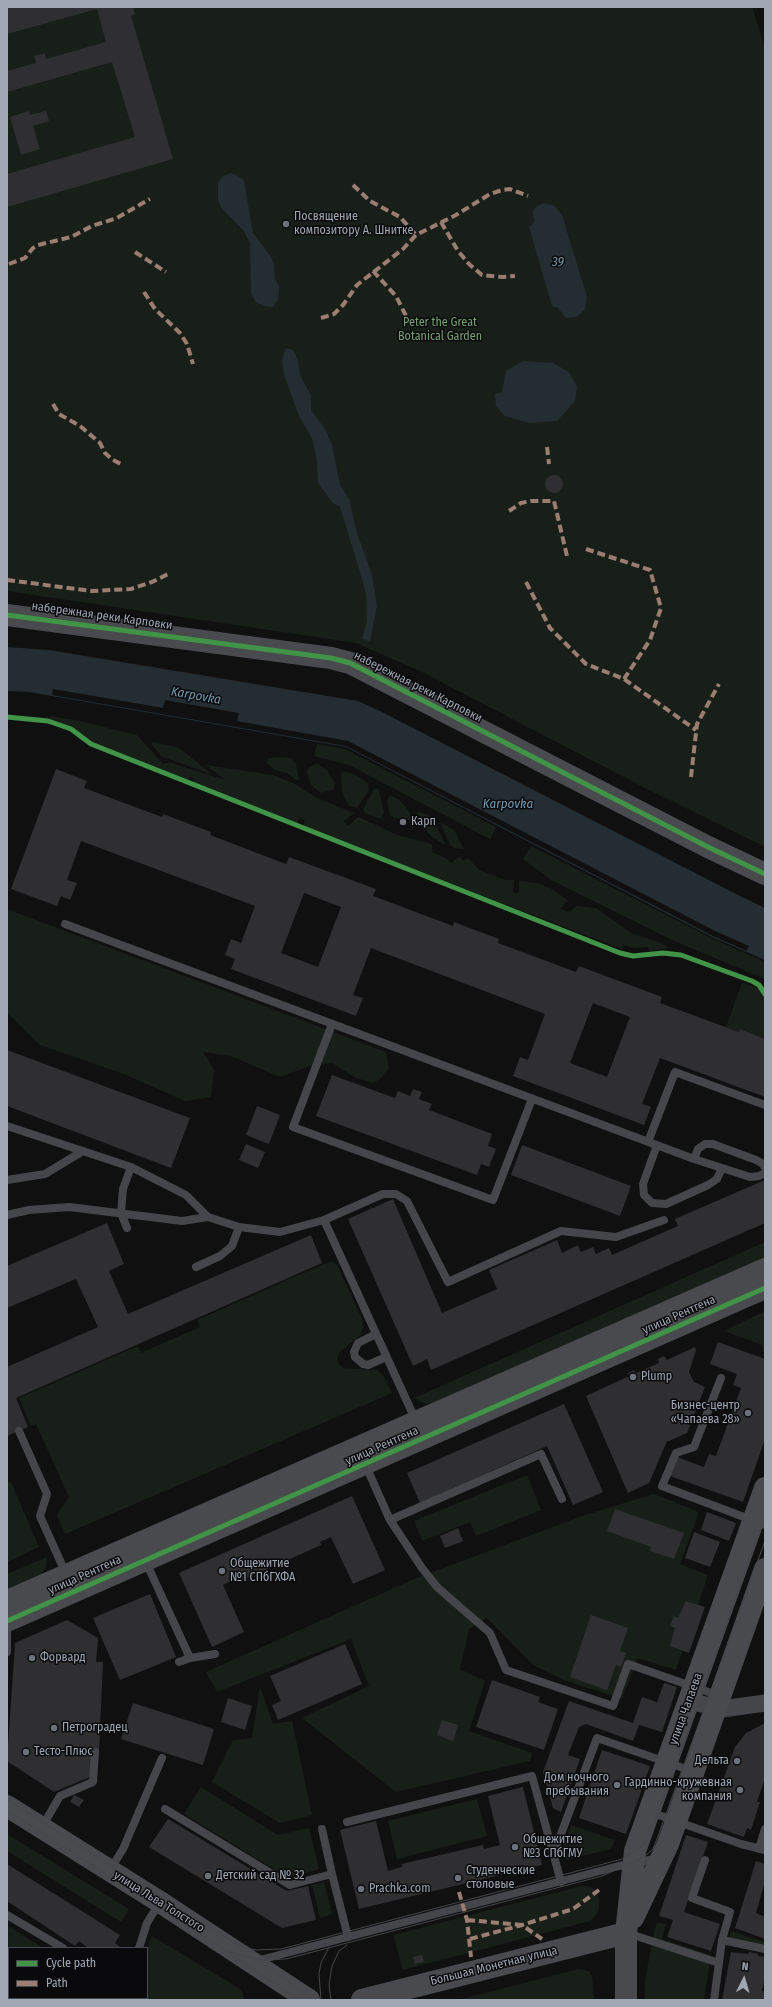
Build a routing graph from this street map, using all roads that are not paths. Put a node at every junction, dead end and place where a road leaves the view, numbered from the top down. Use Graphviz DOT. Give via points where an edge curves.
graph roads {
  1 [pos="7,615"];
  2 [pos="765,874"];
  3 [pos="65,924"];
  4 [pos="332,1024"];
  5 [pos="532,1099"];
  6 [pos="765,1105"];
  7 [pos="7,1126"];
  8 [pos="648,1142"];
  9 [pos="657,1145"];
  10 [pos="83,1151"];
  11 [pos="694,1159"];
  12 [pos="131,1167"];
  13 [pos="722,1168"];
  14 [pos="765,1168"];
  15 [pos="765,1173"];
  16 [pos="7,1180"];
  17 [pos="121,1214"];
  18 [pos="7,1215"];
  19 [pos="208,1217"];
  20 [pos="324,1220"];
  21 [pos="664,1220"];
  22 [pos="239,1227"];
  23 [pos="127,1228"];
  24 [pos="196,1267"];
  25 [pos="765,1269"];
  26 [pos="765,1288"];
  27 [pos="376,1334"];
  28 [pos="386,1357"];
  29 [pos="561,1368"];
  30 [pos="721,1378"];
  31 [pos="419,1430"];
  32 [pos="19,1431"];
  33 [pos="361,1456"];
  34 [pos="765,1488"];
  35 [pos="562,1499"];
  36 [pos="390,1520"];
  37 [pos="759,1523"];
  38 [pos="141,1552"];
  39 [pos="765,1569"];
  40 [pos="70,1583"];
  41 [pos="7,1601"];
  42 [pos="7,1621"];
  43 [pos="7,1626"];
  44 [pos="7,1652"];
  45 [pos="215,1654"];
  46 [pos="190,1658"];
  47 [pos="179,1662"];
  48 [pos="691,1694"];
  49 [pos="718,1702"];
  50 [pos="765,1703"];
  51 [pos="95,1752"];
  52 [pos="162,1758"];
  53 [pos="667,1762"];
  54 [pos="694,1771"];
  55 [pos="7,1806"];
  56 [pos="166,1808"];
  57 [pos="650,1812"];
  58 [pos="676,1821"];
  59 [pos="347,1822"];
  60 [pos="42,1828"];
  61 [pos="322,1829"];
  62 [pos="765,1829"];
  63 [pos="762,1849"];
  64 [pos="662,1858"];
  65 [pos="705,1860"];
  66 [pos="634,1863"];
  67 [pos="110,1870"];
  68 [pos="332,1874"];
  69 [pos="562,1882"];
  70 [pos="160,1902"];
  71 [pos="7,1915"];
  72 [pos="626,1933"];
  73 [pos="348,1937"];
  74 [pos="722,1940"];
  75 [pos="61,1947"];
  76 [pos="139,1947"];
  77 [pos="765,1949"];
  78 [pos="253,1962"];
  79 [pos="719,1963"];
  80 [pos="309,2000"];
  81 [pos="362,2000"];
  82 [pos="626,2000"];
  83 [pos="714,2000"];
  1 -- 2 [label="street, набережная реки Карповки" via="331,658 350,663"];
  3 -- 4 [label="lane"];
  4 -- 5 [label="lane"];
  4 -- 5 [label="lane" via="293,1127 493,1200"];
  5 -- 8 [label="lane"];
  6 -- 8 [label="lane" via="676,1072"];
  7 -- 10 [label="lane"];
  8 -- 9 [label="lane"];
  9 -- 11 [label="lane"];
  9 -- 13 [label="lane" via="643,1184 644,1195 652,1203 666,1204 708,1185 717,1179"];
  10 -- 12 [label="lane"];
  10 -- 16 [label="lane" via="45,1174"];
  11 -- 13 [label="lane"];
  11 -- 14 [label="lane" via="698,1149 705,1144 713,1144 756,1160"];
  12 -- 17 [label="lane" via="123,1188"];
  12 -- 19 [label="lane" via="186,1195"];
  13 -- 15 [label="lane" via="750,1177"];
  17 -- 18 [label="lane" via="69,1207 29,1210"];
  17 -- 19 [label="lane" via="182,1221"];
  17 -- 23 [label="lane"];
  19 -- 22 [label="lane"];
  20 -- 21 [label="lane" via="383,1194 396,1194 406,1200 448,1282 561,1231 616,1237"];
  20 -- 22 [label="lane" via="280,1232"];
  20 -- 27 [label="lane"];
  22 -- 24 [label="lane" via="232,1246 220,1256"];
  25 -- 29 [label="street, улица Рентгена"];
  26 -- 29 [label="street, улица Рентгена"];
  27 -- 28 [label="lane"];
  27 -- 28 [label="lane" via="358,1343 354,1352 355,1357 368,1365"];
  28 -- 31 [label="lane"];
  29 -- 31 [label="street, улица Рентгена"];
  30 -- 37 [label="lane" via="694,1447 676,1453 662,1486"];
  31 -- 33 [label="street, улица Рентгена"];
  32 -- 40 [label="lane" via="47,1494 40,1516"];
  33 -- 36 [label="lane"];
  33 -- 38 [label="street, улица Рентгена"];
  34 -- 37 [label="street, улица Чапаева"];
  35 -- 36 [label="lane" via="541,1454"];
  36 -- 48 [label="lane" via="437,1587 490,1633 506,1670 613,1706 628,1664"];
  37 -- 48 [label="street, улица Чапаева"];
  38 -- 40 [label="street, улица Рентгена"];
  38 -- 46 [label="lane"];
  39 -- 49 [label="street, улица Чапаева"];
  40 -- 41 [label="street, улица Рентгена"];
  40 -- 42 [label="street, улица Рентгена"];
  43 -- 44 [label="lane"];
  45 -- 46 [label="lane"];
  46 -- 47 [label="lane"];
  48 -- 49 [label="street"];
  48 -- 53 [label="street, улица Чапаева"];
  49 -- 50 [label="street" via="729,1709"];
  49 -- 54 [label="street, улица Чапаева"];
  51 -- 60 [label="lane" via="93,1782 60,1796"];
  52 -- 67 [label="lane" via="123,1849"];
  53 -- 54 [label="lane"];
  53 -- 57 [label="street, улица Чапаева"];
  53 -- 69 [label="lane" via="597,1738 555,1850"];
  54 -- 58 [label="street, улица Чапаева"];
  55 -- 60 [label="street, улица Льва Толстого"];
  56 -- 68 [label="lane" via="290,1885"];
  57 -- 58 [label="lane"];
  57 -- 66 [label="street, улица Чапаева" via="635,1851"];
  58 -- 63 [label="lane"];
  58 -- 64 [label="street, улица Чапаева"];
  59 -- 69 [label="lane" via="532,1776"];
  60 -- 67 [label="street, улица Льва Толстого"];
  61 -- 68 [label="lane"];
  62 -- 63 [label="lane"];
  64 -- 66 [label="lane"];
  64 -- 72 [label="street, улица Чапаева"];
  65 -- 74 [label="lane" via="692,1898 730,1912"];
  66 -- 69 [label="lane"];
  66 -- 72 [label="street, улица Чапаева"];
  67 -- 70 [label="street, улица Льва Толстого"];
  68 -- 73 [label="lane"];
  69 -- 73 [label="lane"];
  70 -- 76 [label="lane" via="147,1922"];
  70 -- 78 [label="street, улица Льва Толстого"];
  71 -- 75 [label="lane"];
  72 -- 79 [label="lane"];
  72 -- 81 [label="street, Большая Монетная улица"];
  72 -- 82 [label="street, улица Чапаева"];
  73 -- 78 [label="lane"];
  74 -- 77 [label="lane"];
  74 -- 79 [label="lane"];
  78 -- 80 [label="street, улица Льва Толстого"];
  79 -- 83 [label="lane"];
}
